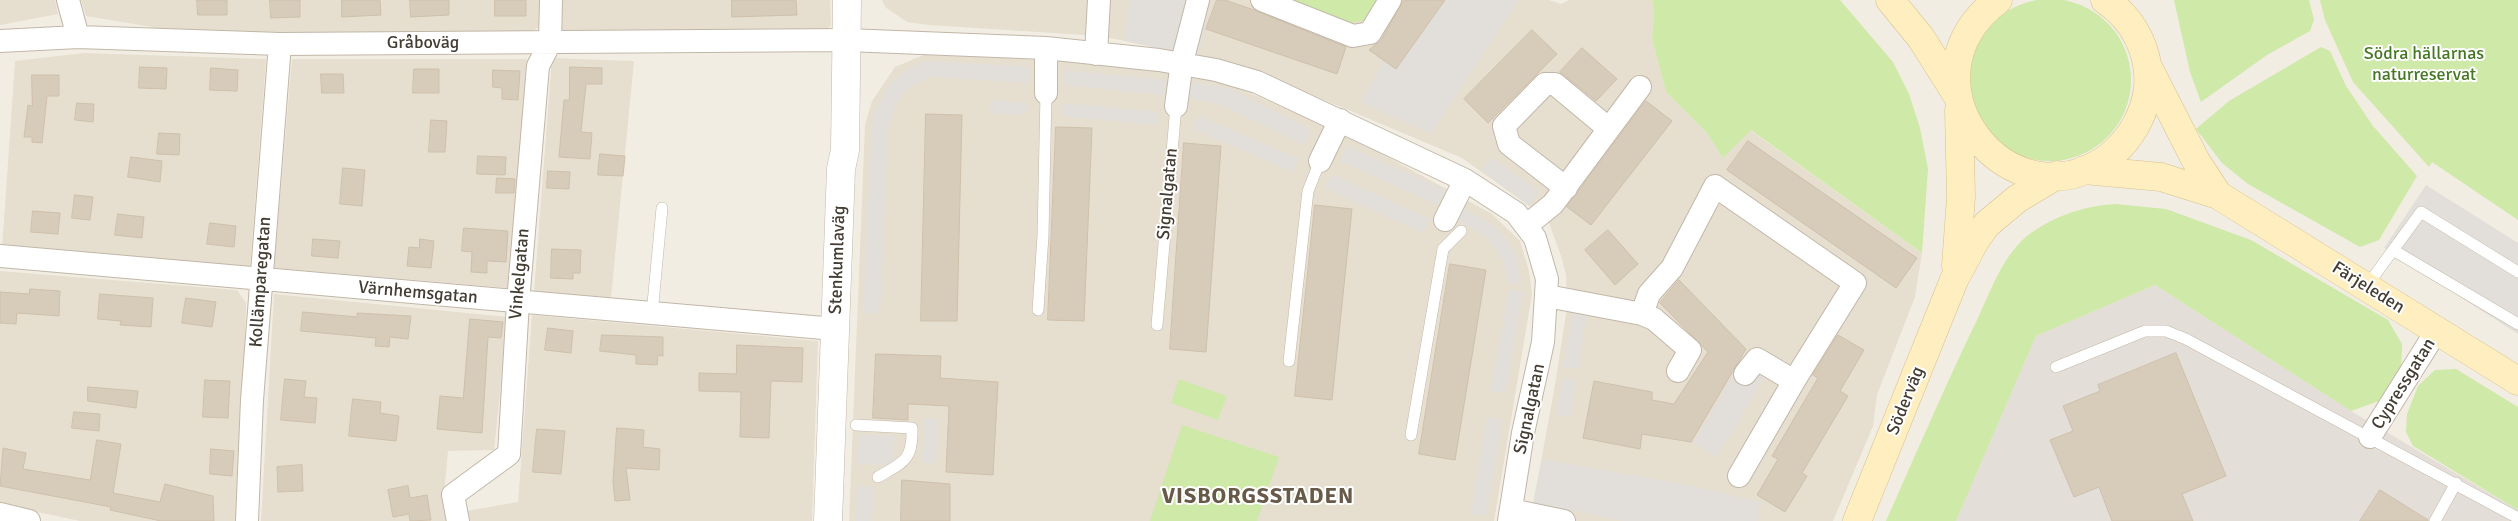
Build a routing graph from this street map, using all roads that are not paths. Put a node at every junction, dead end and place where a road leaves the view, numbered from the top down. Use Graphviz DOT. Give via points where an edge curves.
graph roads {
  1 [pos="68,0"];
  2 [pos="551,0"];
  3 [pos="847,0"];
  4 [pos="1099,0"];
  5 [pos="1198,0"];
  6 [pos="1262,0"];
  7 [pos="1390,0"];
  8 [pos="1890,0"];
  9 [pos="1998,0"];
  10 [pos="2105,0"];
  11 [pos="2136,0"];
  12 [pos="78,36"];
  13 [pos="847,40"];
  14 [pos="0,41"];
  15 [pos="550,43"];
  16 [pos="280,44"];
  17 [pos="1046,48"];
  18 [pos="0,53"];
  19 [pos="1096,54"];
  20 [pos="2145,59"];
  21 [pos="1182,62"];
  22 [pos="1640,87"];
  23 [pos="1046,93"];
  24 [pos="1958,99"];
  25 [pos="1176,106"];
  26 [pos="1340,120"];
  27 [pos="1609,129"];
  28 [pos="1320,161"];
  29 [pos="2084,170"];
  30 [pos="2057,175"];
  31 [pos="1465,180"];
  32 [pos="1566,188"];
  33 [pos="2218,195"];
  34 [pos="662,208"];
  35 [pos="1453,226"];
  36 [pos="1526,226"];
  37 [pos="2393,250"];
  38 [pos="0,256"];
  39 [pos="2518,272"];
  40 [pos="261,279"];
  41 [pos="1954,280"];
  42 [pos="2366,287"];
  43 [pos="1548,296"];
  44 [pos="518,302"];
  45 [pos="1038,310"];
  46 [pos="652,314"];
  47 [pos="1642,314"];
  48 [pos="2518,324"];
  49 [pos="1157,325"];
  50 [pos="835,329"];
  51 [pos="2437,330"];
  52 [pos="1289,361"];
  53 [pos="2056,367"];
  54 [pos="1678,371"];
  55 [pos="1746,374"];
  56 [pos="2518,381"];
  57 [pos="1794,382"];
  58 [pos="856,425"];
  59 [pos="1411,435"];
  60 [pos="2370,437"];
  61 [pos="1739,476"];
  62 [pos="878,477"];
  63 [pos="2456,483"];
  64 [pos="0,514"];
  65 [pos="1510,515"];
  66 [pos="2518,518"];
  67 [pos="30,521"];
  68 [pos="247,521"];
  69 [pos="458,521"];
  70 [pos="828,521"];
  71 [pos="1564,521"];
  72 [pos="1857,521"];
  73 [pos="2435,521"];
  1 -- 12 [label="street"];
  2 -- 15 [label="street, Vinkelgatan"];
  3 -- 13 [label="street, Stenkumlaväg"];
  4 -- 19 [label="street"];
  5 -- 21 [label="street, Signalgatan"];
  6 -- 7 [label="street" via="1353,36 1370,32"];
  8 -- 24 [label="main road" via="1921,38"];
  9 -- 24 [label="main road, Söderväg" via="1980,16 1966,36 1957,65"];
  10 -- 20 [label="main road, Färjeleden" via="2131,25"];
  11 -- 20 [label="main road"];
  12 -- 14 [label="street, Gråboväg"];
  12 -- 16 [label="street, Gråboväg"];
  13 -- 15 [label="street, Gråboväg"];
  13 -- 17 [label="street, Signalgatan"];
  13 -- 50 [label="street, Stenkumlaväg" via="845,150 841,169"];
  14 -- 18 [label="street"];
  15 -- 16 [label="street, Gråboväg"];
  15 -- 44 [label="street, Vinkelgatan" via="538,66"];
  16 -- 40 [label="street, Kollämparegatan"];
  17 -- 19 [label="street, Signalgatan"];
  17 -- 23 [label="street"];
  19 -- 21 [label="street, Signalgatan"];
  20 -- 29 [label="main road" via="2146,98 2134,128 2113,153"];
  20 -- 33 [label="main road, Färjeleden" via="2196,162"];
  21 -- 25 [label="street, Signalgatan"];
  21 -- 26 [label="street, Signalgatan" via="1257,82"];
  22 -- 27 [label="street"];
  23 -- 45 [label="lane"];
  24 -- 30 [label="main road" via="1973,134 1997,158 2028,172"];
  24 -- 41 [label="main road, Söderväg" via="1961,197"];
  25 -- 49 [label="lane, Signalgatan"];
  26 -- 28 [label="street"];
  26 -- 31 [label="street, Signalgatan"];
  27 -- 32 [label="street"];
  27 -- 32 [label="street" via="1556,84 1545,84 1504,126 1509,144"];
  28 -- 52 [label="lane" via="1308,191"];
  29 -- 30 [label="main road"];
  29 -- 33 [label="main road, Färjeleden" via="2161,177"];
  30 -- 41 [label="main road, Söderväg" via="2016,200 1987,224"];
  31 -- 35 [label="street"];
  31 -- 36 [label="street, Signalgatan" via="1516,213"];
  32 -- 36 [label="street" via="1553,204"];
  33 -- 42 [label="main road, Färjeleden"];
  34 -- 46 [label="lane"];
  35 -- 59 [label="lane" via="1443,250"];
  36 -- 43 [label="street, Signalgatan" via="1535,238 1542,258"];
  37 -- 39 [label="lane" via="2421,212"];
  37 -- 42 [label="lane"];
  37 -- 48 [label="lane"];
  38 -- 40 [label="street, Värnhemsgatan"];
  40 -- 44 [label="street, Värnhemsgatan"];
  40 -- 68 [label="street, Kollämparegatan"];
  41 -- 72 [label="main road, Söderväg"];
  42 -- 51 [label="main road, Färjeleden"];
  43 -- 47 [label="street"];
  43 -- 65 [label="street, Signalgatan" via="1543,342"];
  44 -- 46 [label="street, Värnhemsgatan"];
  44 -- 69 [label="street, Vinkelgatan" via="509,454 453,495"];
  46 -- 50 [label="street, Värnhemsgatan"];
  47 -- 54 [label="street" via="1654,319 1690,350"];
  47 -- 57 [label="street" via="1649,294 1672,268 1715,186 1855,284"];
  50 -- 70 [label="street, Stenkumlaväg"];
  51 -- 56 [label="main road, Färjeleden"];
  51 -- 60 [label="street, Cypressgatan"];
  53 -- 60 [label="lane" via="2145,331 2166,331"];
  55 -- 57 [label="street" via="1757,359"];
  57 -- 61 [label="street"];
  58 -- 62 [label="lane" via="912,428 910,455 902,464"];
  60 -- 63 [label="lane"];
  63 -- 66 [label="lane"];
  63 -- 73 [label="lane"];
  64 -- 67 [label="street"];
  65 -- 71 [label="street"];
}
